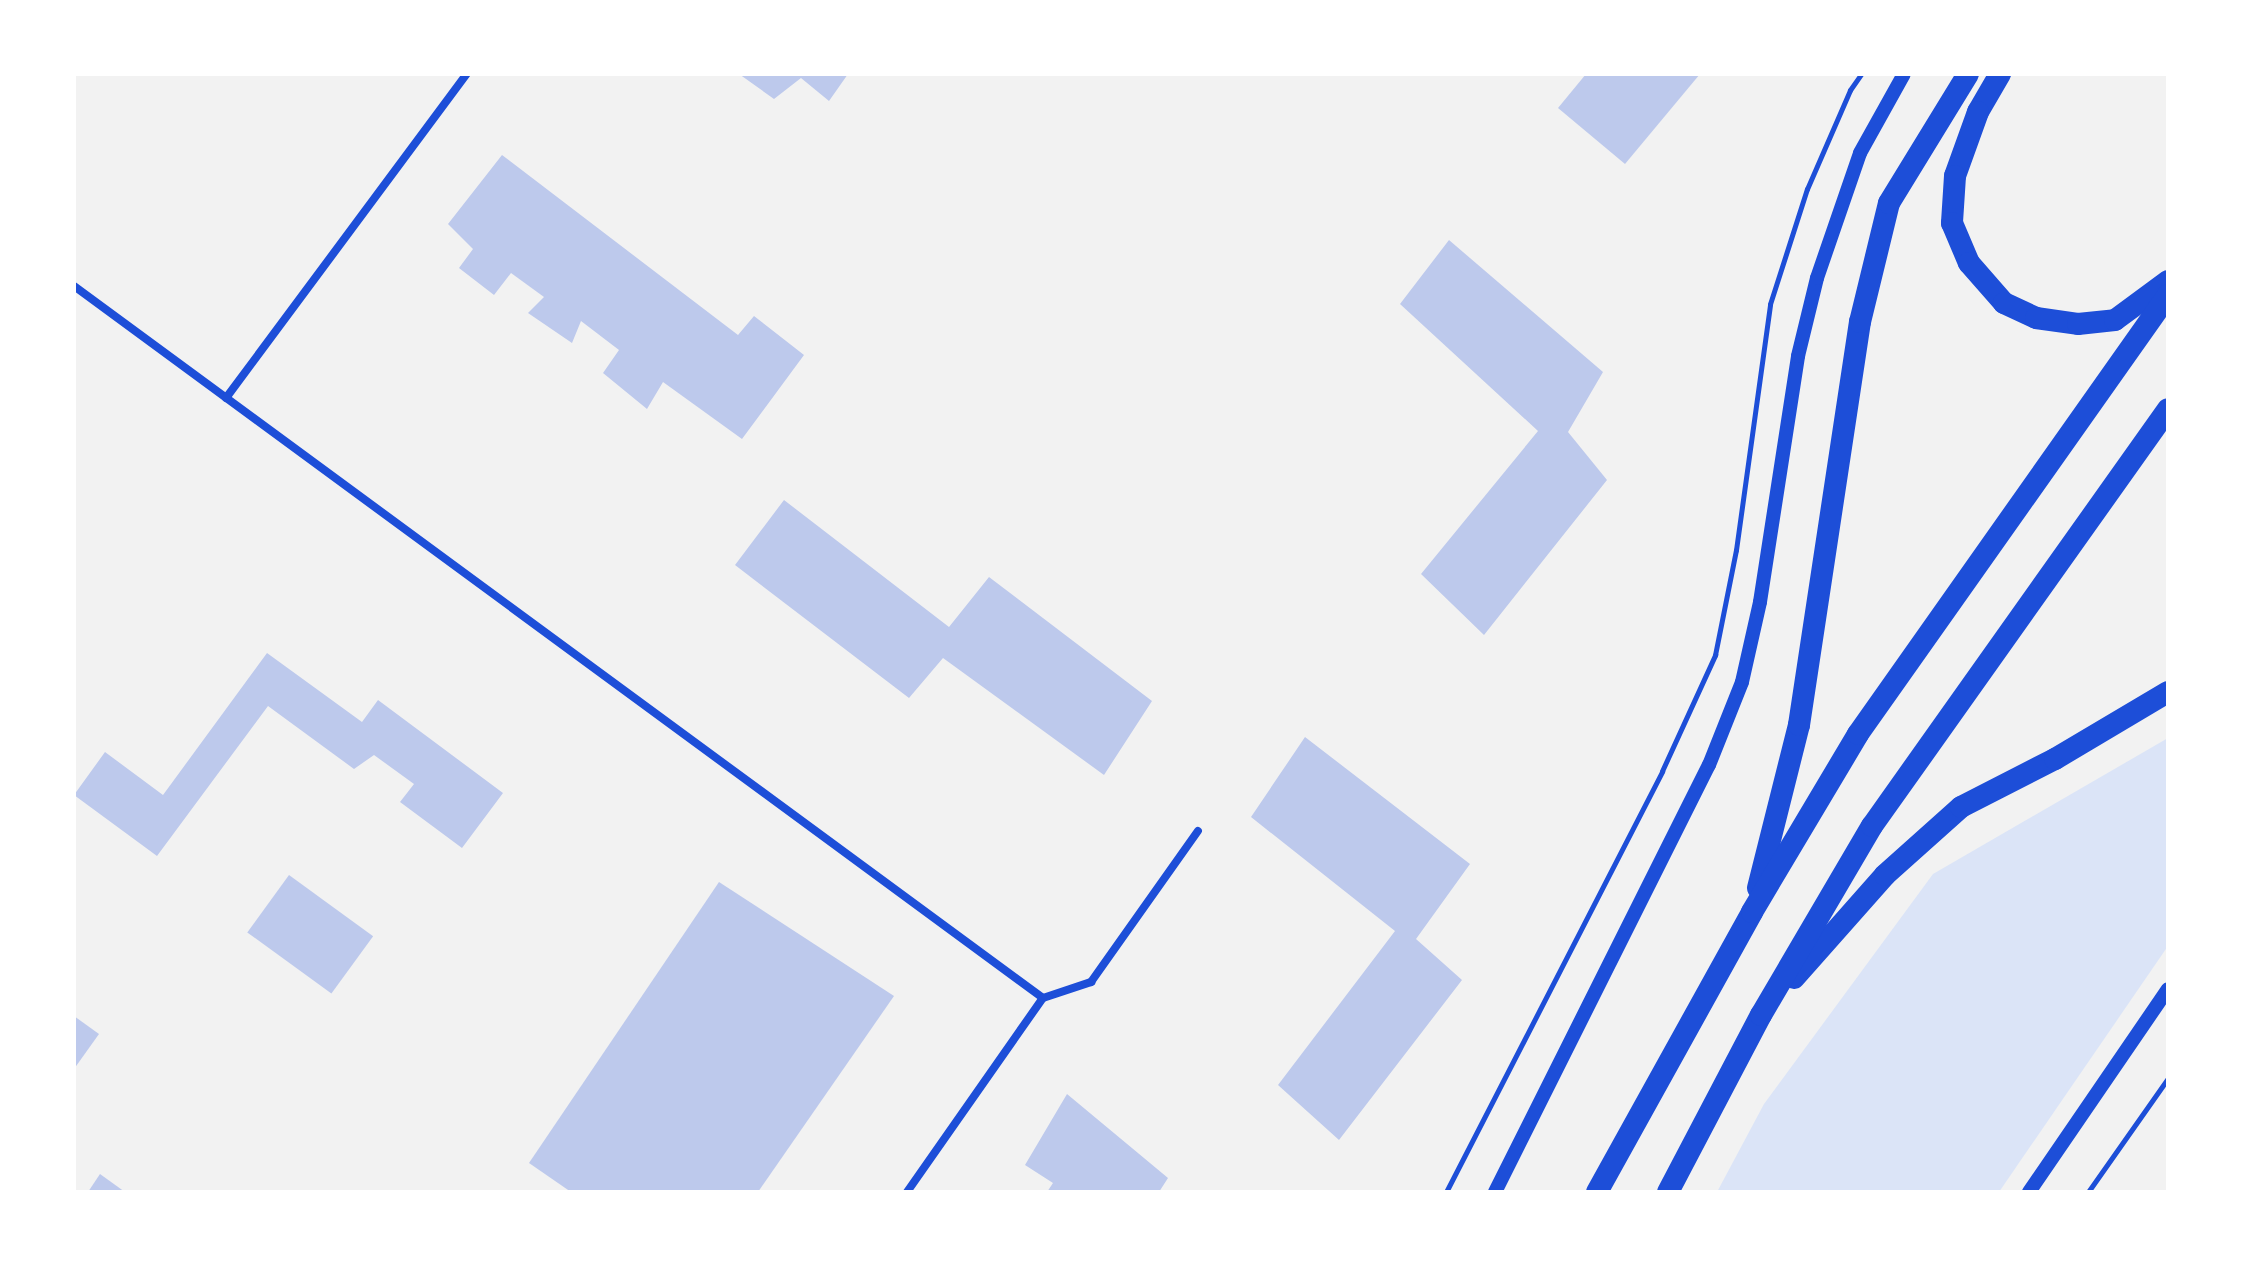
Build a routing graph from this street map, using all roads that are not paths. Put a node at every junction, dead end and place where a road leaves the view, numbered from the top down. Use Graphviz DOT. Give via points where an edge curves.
graph roads {
  1 [pos="467,74"];
  2 [pos="1904,74"];
  3 [pos="1968,74"];
  4 [pos="2000,74"];
  5 [pos="2168,281"];
  6 [pos="74,286"];
  7 [pos="2168,295"];
  8 [pos="226,398"];
  9 [pos="2168,409"];
  10 [pos="2168,692"];
  11 [pos="1198,831"];
  12 [pos="1752,912"];
  13 [pos="2168,989"];
  14 [pos="1043,998"];
  15 [pos="1761,1015"];
  16 [pos="907,1192"];
  17 [pos="1495,1192"];
  18 [pos="1597,1192"];
  19 [pos="1668,1192"];
  20 [pos="2029,1192"];
  1 -- 8 [label="street"];
  2 -- 17 [label="street" via="1860,153 1817,278 1798,356 1760,602 1742,682 1709,765"];
  3 -- 12 [label="highway" via="1889,203 1860,322 1799,725"];
  4 -- 5 [label="highway" via="1978,112 1955,176 1952,223 1969,263 2004,303 2036,318 2078,324 2115,320"];
  6 -- 8 [label="street"];
  7 -- 12 [label="highway" via="1858,734"];
  8 -- 14 [label="street"];
  9 -- 15 [label="highway" via="1872,826"];
  10 -- 15 [label="highway" via="1961,807 1885,875"];
  11 -- 14 [label="street" via="1091,982"];
  12 -- 18 [label="highway"];
  13 -- 20 [label="street"];
  14 -- 16 [label="street"];
  15 -- 19 [label="highway"];
}
